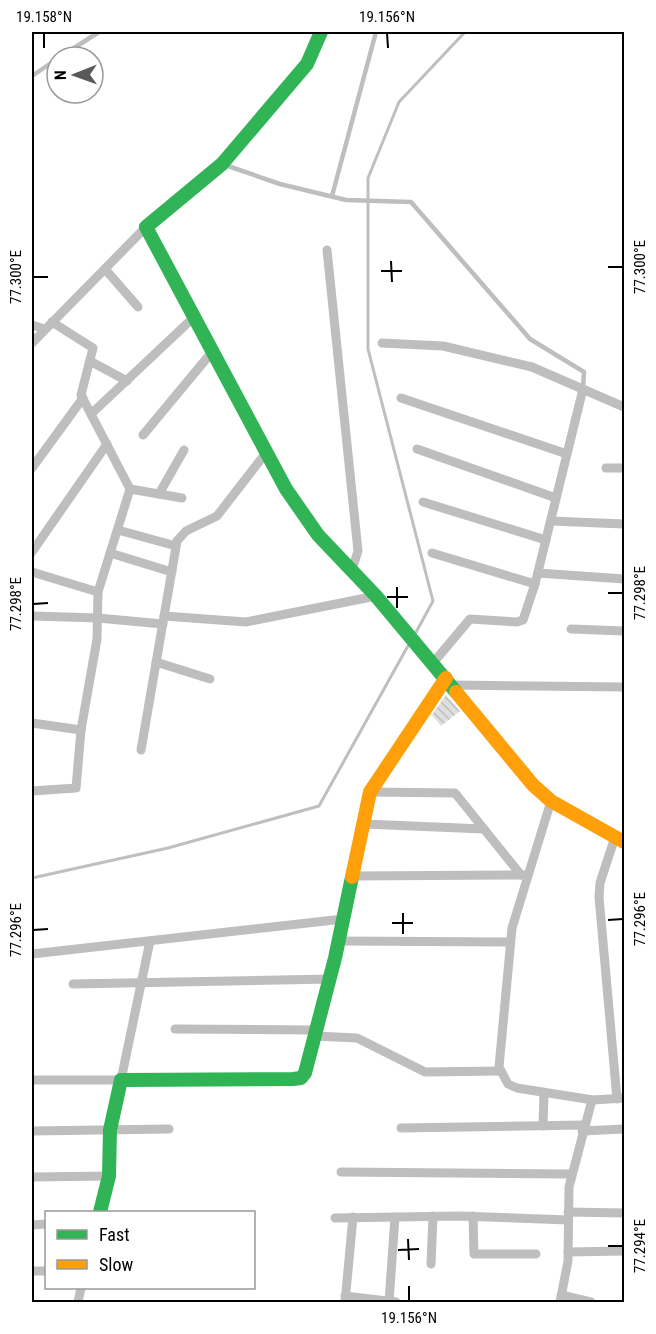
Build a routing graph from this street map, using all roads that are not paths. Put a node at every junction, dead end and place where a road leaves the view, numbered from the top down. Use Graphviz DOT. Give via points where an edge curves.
graph roads {
  1 [pos="99,32"];
  2 [pos="321,32"];
  3 [pos="376,32"];
  4 [pos="79,45"];
  5 [pos="45,67"];
  6 [pos="32,76"];
  7 [pos="222,164"];
  8 [pos="332,196"];
  9 [pos="146,227"];
  10 [pos="327,250"];
  11 [pos="105,269"];
  12 [pos="138,307"];
  13 [pos="193,318"];
  14 [pos="32,325"];
  15 [pos="48,326"];
  16 [pos="32,343"];
  17 [pos="382,343"];
  18 [pos="212,352"];
  19 [pos="90,361"];
  20 [pos="127,381"];
  21 [pos="583,389"];
  22 [pos="83,398"];
  23 [pos="401,398"];
  24 [pos="624,407"];
  25 [pos="91,414"];
  26 [pos="143,435"];
  27 [pos="107,444"];
  28 [pos="417,449"];
  29 [pos="184,450"];
  30 [pos="265,454"];
  31 [pos="567,454"];
  32 [pos="32,468"];
  33 [pos="606,468"];
  34 [pos="624,468"];
  35 [pos="130,489"];
  36 [pos="159,494"];
  37 [pos="182,498"];
  38 [pos="556,498"];
  39 [pos="423,502"];
  40 [pos="551,521"];
  41 [pos="624,524"];
  42 [pos="117,530"];
  43 [pos="546,540"];
  44 [pos="177,546"];
  45 [pos="32,552"];
  46 [pos="110,553"];
  47 [pos="432,553"];
  48 [pos="352,570"];
  49 [pos="32,572"];
  50 [pos="172,572"];
  51 [pos="538,573"];
  52 [pos="624,579"];
  53 [pos="535,584"];
  54 [pos="98,592"];
  55 [pos="376,596"];
  56 [pos="32,616"];
  57 [pos="98,618"];
  58 [pos="163,620"];
  59 [pos="571,629"];
  60 [pos="624,631"];
  61 [pos="156,662"];
  62 [pos="433,663"];
  63 [pos="210,679"];
  64 [pos="449,682"];
  65 [pos="624,687"];
  66 [pos="32,723"];
  67 [pos="81,730"];
  68 [pos="141,750"];
  69 [pos="32,791"];
  70 [pos="370,792"];
  71 [pos="551,801"];
  72 [pos="364,824"];
  73 [pos="484,829"];
  74 [pos="620,840"];
  75 [pos="526,875"];
  76 [pos="352,876"];
  77 [pos="344,919"];
  78 [pos="339,940"];
  79 [pos="150,941"];
  80 [pos="510,942"];
  81 [pos="32,954"];
  82 [pos="330,979"];
  83 [pos="141,983"];
  84 [pos="73,984"];
  85 [pos="175,1029"];
  86 [pos="316,1033"];
  87 [pos="500,1071"];
  88 [pos="32,1080"];
  89 [pos="121,1080"];
  90 [pos="544,1093"];
  91 [pos="621,1098"];
  92 [pos="592,1100"];
  93 [pos="543,1126"];
  94 [pos="401,1128"];
  95 [pos="583,1128"];
  96 [pos="624,1129"];
  97 [pos="110,1130"];
  98 [pos="169,1130"];
  99 [pos="32,1131"];
  100 [pos="341,1172"];
  101 [pos="571,1174"];
  102 [pos="109,1176"];
  103 [pos="32,1177"];
  104 [pos="100,1211"];
  105 [pos="624,1213"];
  106 [pos="433,1216"];
  107 [pos="473,1216"];
  108 [pos="568,1216"];
  109 [pos="353,1217"];
  110 [pos="395,1217"];
  111 [pos="336,1218"];
  112 [pos="624,1251"];
  113 [pos="568,1252"];
  114 [pos="536,1254"];
  115 [pos="430,1264"];
  116 [pos="345,1299"];
  117 [pos="561,1299"];
  118 [pos="391,1302"];
  119 [pos="591,1302"];
  1 -- 4 [label="lane"];
  2 -- 7 [label="street" via="307,64"];
  3 -- 8 [label="lane"];
  5 -- 6 [label="lane"];
  7 -- 8 [label="lane" via="280,184"];
  7 -- 9 [label="street"];
  8 -- 21 [label="lane" via="414,204 530,339 584,372"];
  9 -- 11 [label="street"];
  9 -- 13 [label="street"];
  10 -- 48 [label="street" via="358,551"];
  11 -- 12 [label="street"];
  11 -- 15 [label="street"];
  13 -- 18 [label="street"];
  13 -- 20 [label="street"];
  14 -- 15 [label="street"];
  15 -- 16 [label="street"];
  15 -- 19 [label="street" via="93,348"];
  17 -- 21 [label="street" via="443,346 532,367"];
  18 -- 26 [label="street"];
  18 -- 30 [label="street"];
  19 -- 20 [label="street"];
  19 -- 22 [label="street"];
  20 -- 25 [label="street"];
  21 -- 24 [label="street"];
  21 -- 31 [label="street"];
  22 -- 25 [label="street"];
  22 -- 32 [label="street"];
  23 -- 31 [label="street"];
  25 -- 27 [label="street"];
  27 -- 35 [label="street"];
  27 -- 45 [label="street"];
  28 -- 38 [label="street"];
  29 -- 36 [label="street"];
  30 -- 44 [label="street" via="217,516 180,535"];
  30 -- 48 [label="street" via="301,513"];
  31 -- 38 [label="street"];
  33 -- 34 [label="street"];
  35 -- 36 [label="street"];
  35 -- 42 [label="street"];
  36 -- 37 [label="street"];
  38 -- 40 [label="street"];
  39 -- 43 [label="street"];
  40 -- 41 [label="street"];
  40 -- 43 [label="street"];
  42 -- 44 [label="street"];
  42 -- 46 [label="street"];
  43 -- 51 [label="street"];
  44 -- 50 [label="street"];
  46 -- 50 [label="street"];
  46 -- 54 [label="street"];
  47 -- 53 [label="street"];
  48 -- 55 [label="street"];
  49 -- 54 [label="street"];
  50 -- 58 [label="street"];
  51 -- 52 [label="street"];
  51 -- 53 [label="street"];
  53 -- 62 [label="street" via="521,621 470,619"];
  54 -- 57 [label="street"];
  55 -- 58 [label="street" via="246,622"];
  55 -- 62 [label="street"];
  56 -- 57 [label="street"];
  57 -- 58 [label="street"];
  57 -- 67 [label="street"];
  58 -- 61 [label="street"];
  59 -- 60 [label="street"];
  61 -- 63 [label="street"];
  61 -- 68 [label="street"];
  62 -- 64 [label="street"];
  64 -- 65 [label="street"];
  64 -- 70 [label="street"];
  64 -- 71 [label="street" via="532,785"];
  66 -- 67 [label="street"];
  67 -- 69 [label="street" via="76,788"];
  70 -- 72 [label="street"];
  70 -- 73 [label="street" via="452,791"];
  71 -- 74 [label="street"];
  71 -- 75 [label="street"];
  72 -- 73 [label="street"];
  72 -- 76 [label="street"];
  73 -- 75 [label="street"];
  74 -- 91 [label="street" via="600,883 599,897"];
  75 -- 76 [label="street"];
  75 -- 80 [label="street"];
  76 -- 77 [label="street"];
  77 -- 78 [label="street"];
  77 -- 79 [label="street"];
  78 -- 80 [label="street"];
  78 -- 82 [label="street"];
  79 -- 81 [label="street"];
  79 -- 83 [label="street"];
  80 -- 87 [label="street"];
  82 -- 83 [label="street"];
  82 -- 86 [label="street"];
  83 -- 84 [label="street"];
  83 -- 89 [label="street"];
  85 -- 86 [label="street"];
  86 -- 87 [label="street" via="357,1038 425,1072"];
  86 -- 89 [label="street" via="301,1078"];
  87 -- 90 [label="street" via="508,1084"];
  88 -- 89 [label="street"];
  89 -- 97 [label="street"];
  90 -- 92 [label="street"];
  90 -- 93 [label="street"];
  91 -- 92 [label="street"];
  92 -- 95 [label="street"];
  93 -- 94 [label="street"];
  93 -- 95 [label="street"];
  95 -- 96 [label="street"];
  95 -- 101 [label="street"];
  97 -- 98 [label="street"];
  97 -- 99 [label="street"];
  97 -- 102 [label="street"];
  100 -- 101 [label="street"];
  101 -- 108 [label="street"];
  102 -- 103 [label="street"];
  102 -- 104 [label="street"];
  105 -- 108 [label="street"];
  106 -- 107 [label="street"];
  106 -- 110 [label="street"];
  106 -- 115 [label="street"];
  107 -- 108 [label="street"];
  107 -- 114 [label="street" via="474,1254"];
  108 -- 113 [label="street"];
  109 -- 110 [label="street"];
  109 -- 111 [label="street"];
  109 -- 116 [label="street"];
  110 -- 118 [label="street"];
  112 -- 113 [label="street"];
  113 -- 117 [label="street"];
  116 -- 118 [label="street"];
  117 -- 119 [label="street"];
}
